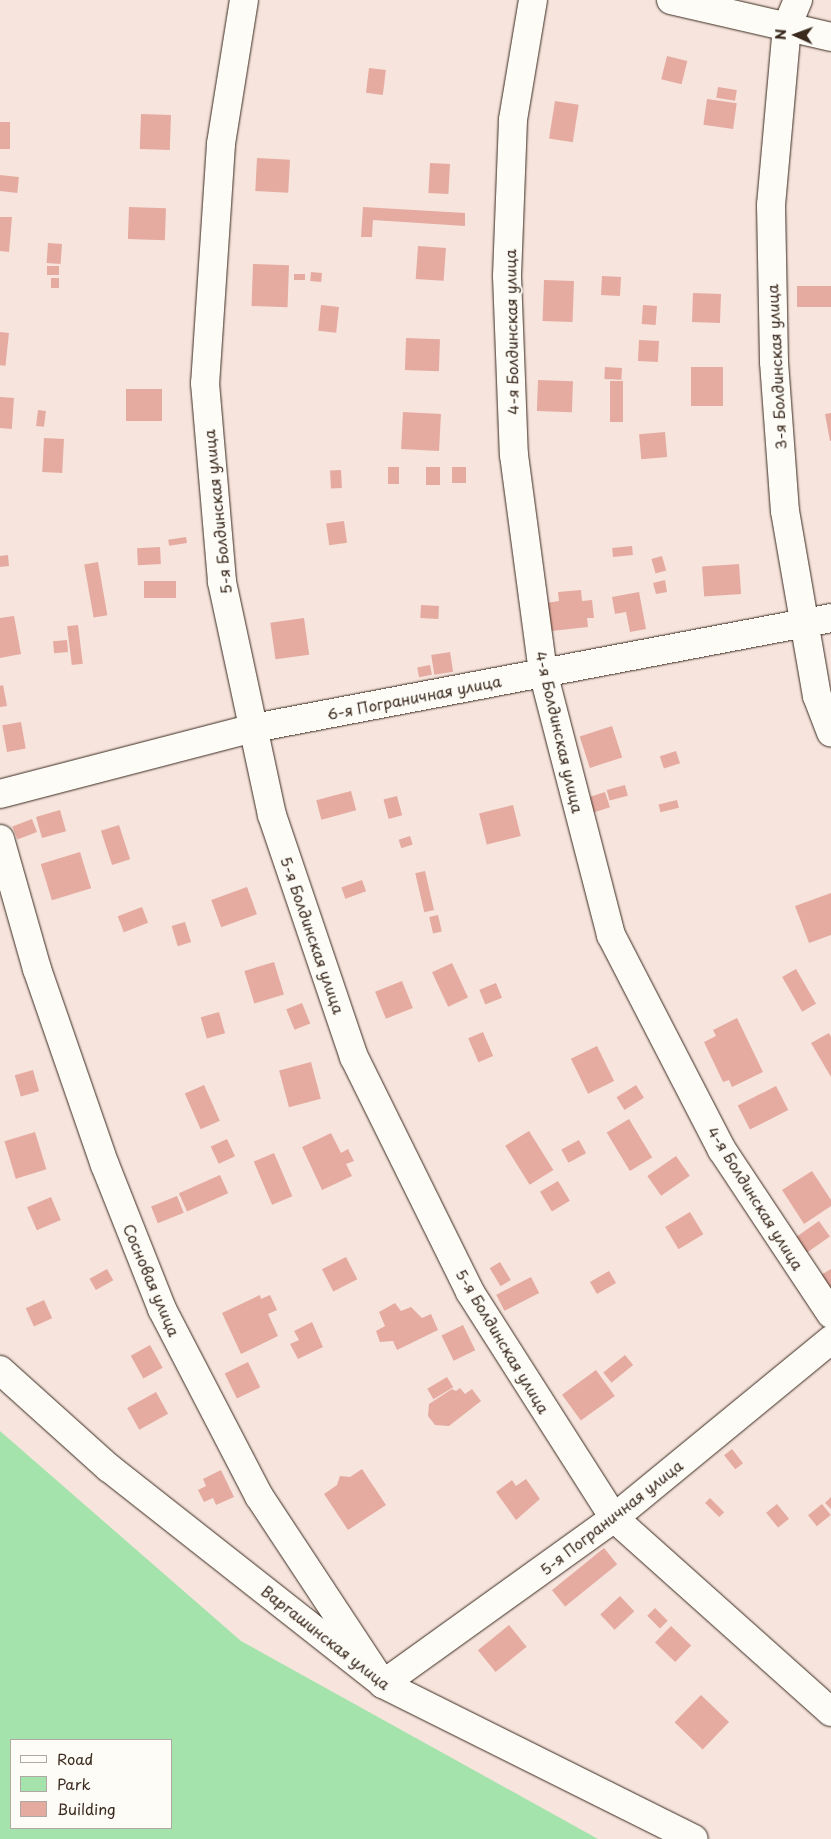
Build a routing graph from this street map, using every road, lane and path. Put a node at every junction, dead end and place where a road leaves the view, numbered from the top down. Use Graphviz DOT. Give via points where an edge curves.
graph roads {
  1 [pos="244,0"];
  2 [pos="533,0"];
  3 [pos="671,0"];
  4 [pos="798,0"];
  5 [pos="787,26"];
  6 [pos="831,37"];
  7 [pos="831,618"];
  8 [pos="804,624"];
  9 [pos="543,672"];
  10 [pos="254,728"];
  11 [pos="831,732"];
  12 [pos="0,794"];
  13 [pos="0,839"];
  14 [pos="831,1314"];
  15 [pos="831,1340"];
  16 [pos="0,1370"];
  17 [pos="614,1518"];
  18 [pos="383,1684"];
  19 [pos="831,1712"];
  20 [pos="694,1839"];
  1 -- 10 [label="street, 5-я Болдинская улица" via="221,144 205,383 222,582"];
  2 -- 9 [label="street, 4-я Болдинская улица" via="513,120 507,276 514,455"];
  3 -- 5 [label="street"];
  4 -- 5 [label="street, 3-я Болдинская улица"];
  5 -- 6 [label="street"];
  5 -- 8 [label="street, 3-я Болдинская улица" via="771,205 774,362 785,510"];
  7 -- 8 [label="street, 6-я Пограничная улица"];
  8 -- 9 [label="street, 6-я Пограничная улица"];
  8 -- 11 [label="street, 3-я Болдинская улица" via="817,696"];
  9 -- 10 [label="street, 6-я Пограничная улица"];
  9 -- 14 [label="street, 4-я Болдинская улица" via="611,935 722,1150"];
  10 -- 12 [label="street, 6-я Пограничная улица"];
  10 -- 17 [label="street, 5-я Болдинская улица" via="272,815 354,1057 470,1292"];
  13 -- 18 [label="street, Сосновая улица" via="54,1016 105,1165 162,1309 259,1496"];
  15 -- 17 [label="street, 5-я Пограничная улица"];
  16 -- 18 [label="street, Варгашинская улица" via="109,1468"];
  17 -- 18 [label="street, 5-я Пограничная улица"];
  17 -- 19 [label="street, 5-я Болдинская улица"];
  18 -- 20 [label="street, Варгашинская улица"];
}
